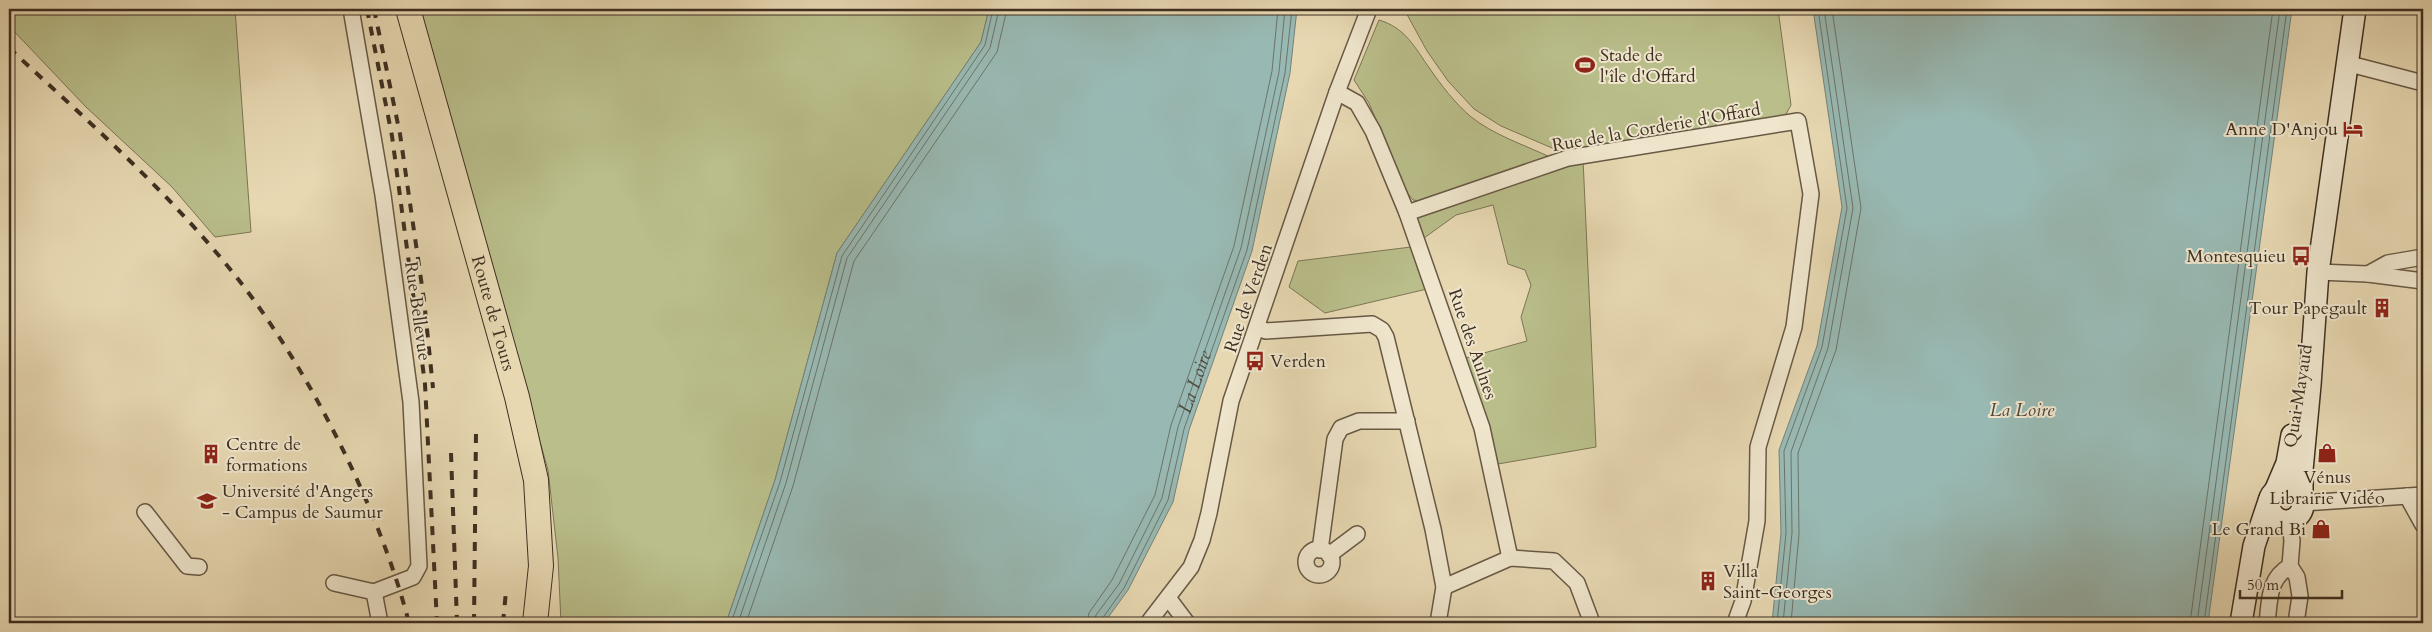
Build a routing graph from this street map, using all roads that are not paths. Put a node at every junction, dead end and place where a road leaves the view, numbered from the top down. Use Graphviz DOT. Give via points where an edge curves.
graph roads {
  1 [pos="351,9"];
  2 [pos="408,9"];
  3 [pos="1369,9"];
  4 [pos="2354,9"];
  5 [pos="2346,63"];
  6 [pos="2423,83"];
  7 [pos="1337,92"];
  8 [pos="1407,213"];
  9 [pos="2423,256"];
  10 [pos="2318,272"];
  11 [pos="2368,274"];
  12 [pos="2423,282"];
  13 [pos="1258,328"];
  14 [pos="1407,421"];
  15 [pos="2272,495"];
  16 [pos="2407,496"];
  17 [pos="2423,496"];
  18 [pos="2303,500"];
  19 [pos="145,512"];
  20 [pos="2286,520"];
  21 [pos="2423,524"];
  22 [pos="1357,534"];
  23 [pos="2254,546"];
  24 [pos="1510,558"];
  25 [pos="199,566"];
  26 [pos="2290,566"];
  27 [pos="334,583"];
  28 [pos="1444,587"];
  29 [pos="374,592"];
  30 [pos="1169,599"];
  31 [pos="380,623"];
  32 [pos="535,623"];
  33 [pos="1148,623"];
  34 [pos="1187,623"];
  35 [pos="1438,623"];
  36 [pos="1592,623"];
  37 [pos="1736,623"];
  38 [pos="2241,623"];
  39 [pos="2267,623"];
  40 [pos="2296,623"];
  1 -- 29 [label="street, Rue Bellevue" via="383,195 411,402 419,566 413,577"];
  2 -- 32 [label="main road, Route de Tours" via="517,397 536,480 541,566"];
  3 -- 7 [label="street, Rue de Verden"];
  4 -- 5 [label="main road, Quai Mayaud"];
  5 -- 6 [label="street"];
  5 -- 10 [label="main road, Quai Mayaud"];
  7 -- 8 [label="street, Rue des Aulnes" via="1358,103"];
  7 -- 13 [label="street, Rue de Verden"];
  8 -- 24 [label="street, Rue des Aulnes" via="1482,428"];
  8 -- 37 [label="street, Rue de la Corderie d'Offard" via="1568,158 1798,121 1811,194 1794,327 1758,447 1757,521"];
  9 -- 11 [label="street" via="2388,263"];
  10 -- 11 [label="street"];
  10 -- 15 [label="main road, Quai Mayaud" via="2287,463"];
  10 -- 18 [label="main road, Quai Mayaud" via="2302,470"];
  11 -- 12 [label="street"];
  13 -- 14 [label="street" via="1266,331 1372,324 1382,330"];
  13 -- 30 [label="street, Rue de Verden" via="1231,401 1202,540 1190,567"];
  14 -- 22 [label="street" via="1359,421 1341,428 1335,439 1325,552"];
  14 -- 28 [label="street"];
  15 -- 18 [label="main road" via="2291,487"];
  15 -- 20 [label="main road" via="2273,516"];
  15 -- 23 [label="main road, Quai Mayaud"];
  16 -- 17 [label="street"];
  16 -- 18 [label="street"];
  16 -- 21 [label="street"];
  18 -- 20 [label="main road" via="2298,516"];
  19 -- 25 [label="street" via="187,566"];
  20 -- 23 [label="main road"];
  20 -- 26 [label="street" via="2292,541"];
  23 -- 38 [label="main road, Quai Mayaud"];
  24 -- 28 [label="street"];
  24 -- 36 [label="street" via="1554,561 1577,583"];
  26 -- 39 [label="street" via="2278,573 2273,583"];
  26 -- 40 [label="street" via="2297,577 2300,596"];
  27 -- 29 [label="street"];
  28 -- 35 [label="street"];
  29 -- 31 [label="street"];
  30 -- 33 [label="street, Rue de Verden"];
  30 -- 34 [label="street"];
}
